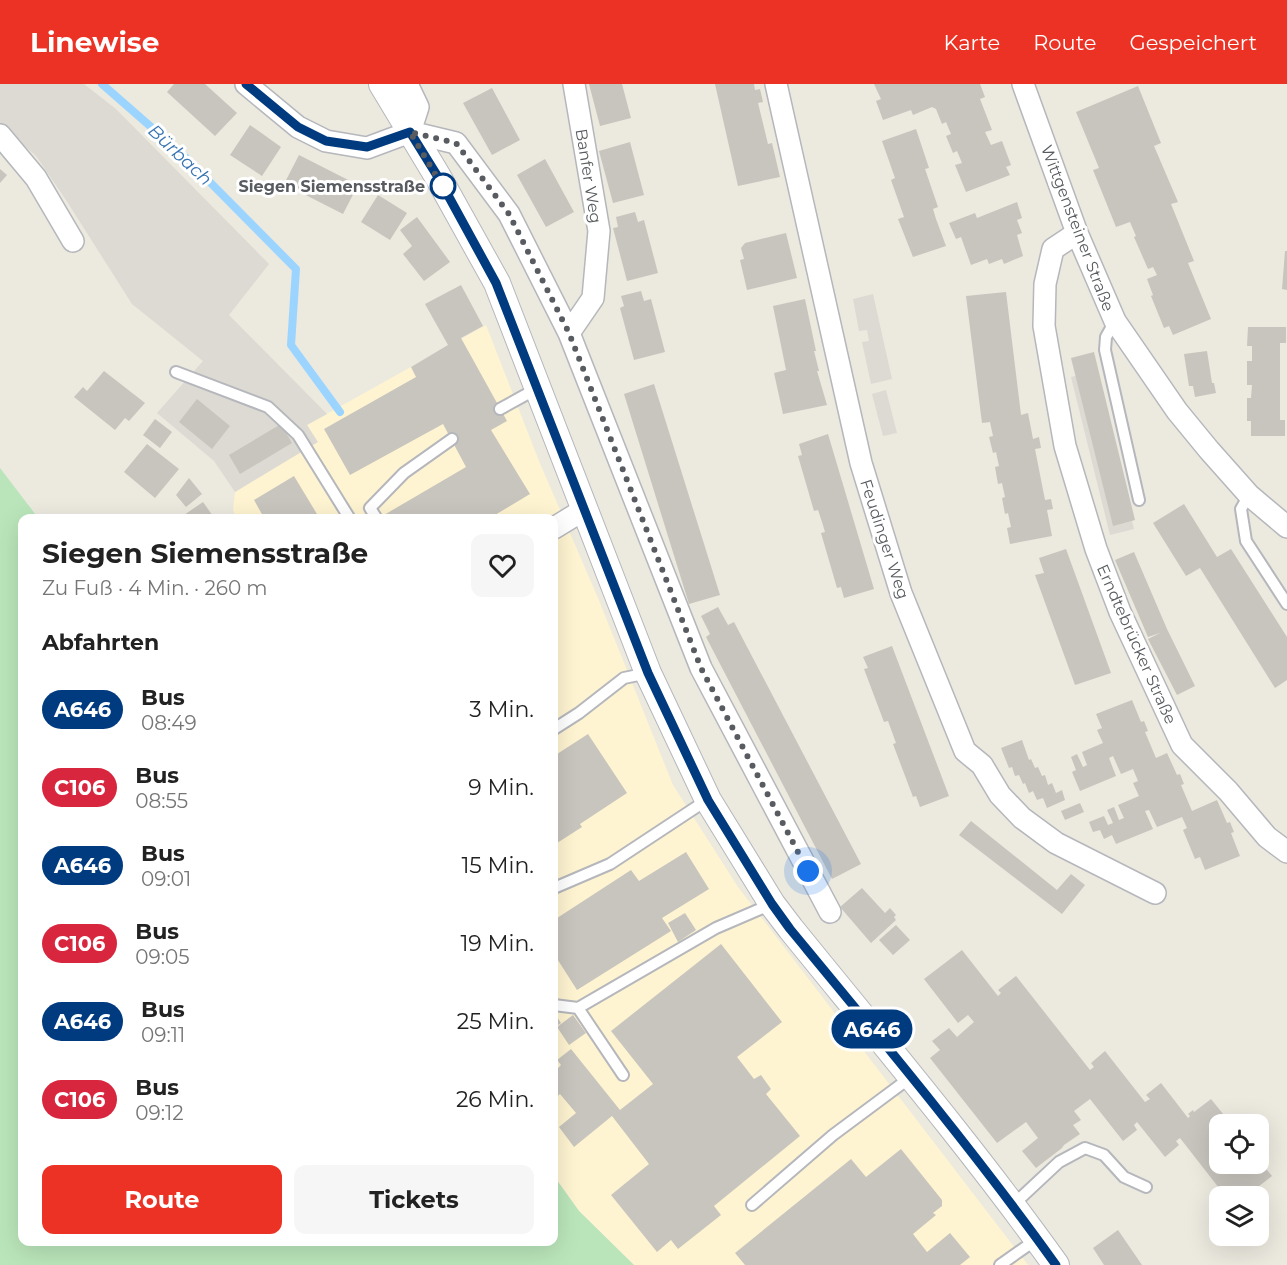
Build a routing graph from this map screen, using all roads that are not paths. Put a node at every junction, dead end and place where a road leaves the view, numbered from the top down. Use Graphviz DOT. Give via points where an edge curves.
graph roads {
  1 [pos="246,84"];
  2 [pos="382,84"];
  3 [pos="407,84"];
  4 [pos="574,84"];
  5 [pos="776,84"];
  6 [pos="1027,85"];
  7 [pos="0,135"];
  8 [pos="417,143"];
  9 [pos="1077,233"];
  10 [pos="73,241"];
  11 [pos="1115,321"];
  12 [pos="569,333"];
  13 [pos="176,372"];
  14 [pos="538,387"];
  15 [pos="500,409"];
  16 [pos="452,439"];
  17 [pos="1249,495"];
  18 [pos="1138,500"];
  19 [pos="585,509"];
  20 [pos="347,514"];
  21 [pos="374,514"];
  22 [pos="558,526"];
  23 [pos="1287,527"];
  24 [pos="1287,604"];
  25 [pos="648,673"];
  26 [pos="558,726"];
  27 [pos="708,800"];
  28 [pos="1287,852"];
  29 [pos="558,886"];
  30 [pos="1155,893"];
  31 [pos="772,904"];
  32 [pos="830,912"];
  33 [pos="558,1006"];
  34 [pos="578,1008"];
  35 [pos="623,1075"];
  36 [pos="911,1077"];
  37 [pos="1146,1186"];
  38 [pos="752,1205"];
  39 [pos="1013,1205"];
  40 [pos="1037,1239"];
  41 [pos="1000,1265"];
  42 [pos="1056,1265"];
  1 -- 8 [label="street" via="298,127 326,141 367,147"];
  2 -- 8 [label="street"];
  3 -- 8 [label="street" via="418,107"];
  4 -- 12 [label="street, Banfer Weg" via="599,231 593,298"];
  5 -- 30 [label="street, Feudinger Weg" via="861,463 901,593 965,751 982,765 1000,795 1022,818 1056,843"];
  6 -- 9 [label="street, Wittgensteiner Straße"];
  7 -- 10 [label="street" via="36,178"];
  8 -- 12 [label="street" via="456,143 509,214"];
  8 -- 14 [label="street" via="496,283"];
  9 -- 11 [label="street, Wittgensteiner Straße"];
  9 -- 28 [label="street, Erndtebrücker Straße" via="1053,249 1045,284 1044,326 1065,446 1096,549 1120,612 1182,746 1267,837"];
  11 -- 17 [label="street, Wittgensteiner Straße" via="1177,411"];
  11 -- 18 [label="lane" via="1106,337 1105,350"];
  12 -- 32 [label="street" via="701,668"];
  13 -- 20 [label="lane" via="268,408 298,435"];
  14 -- 15 [label="lane"];
  14 -- 19 [label="street"];
  16 -- 21 [label="lane" via="404,473 370,508"];
  17 -- 23 [label="street, Wittgensteiner Straße"];
  17 -- 24 [label="lane" via="1241,509 1246,541"];
  19 -- 22 [label="street"];
  19 -- 25 [label="street"];
  25 -- 26 [label="lane" via="624,678"];
  25 -- 27 [label="street"];
  27 -- 29 [label="lane" via="610,864"];
  27 -- 31 [label="street"];
  31 -- 34 [label="lane" via="716,928"];
  31 -- 36 [label="street"];
  33 -- 34 [label="lane"];
  34 -- 35 [label="lane"];
  36 -- 38 [label="lane" via="833,1135"];
  36 -- 39 [label="street"];
  37 -- 39 [label="lane" via="1124,1177 1104,1155 1085,1148 1059,1162"];
  39 -- 40 [label="street"];
  40 -- 41 [label="lane"];
  40 -- 42 [label="street"];
}
